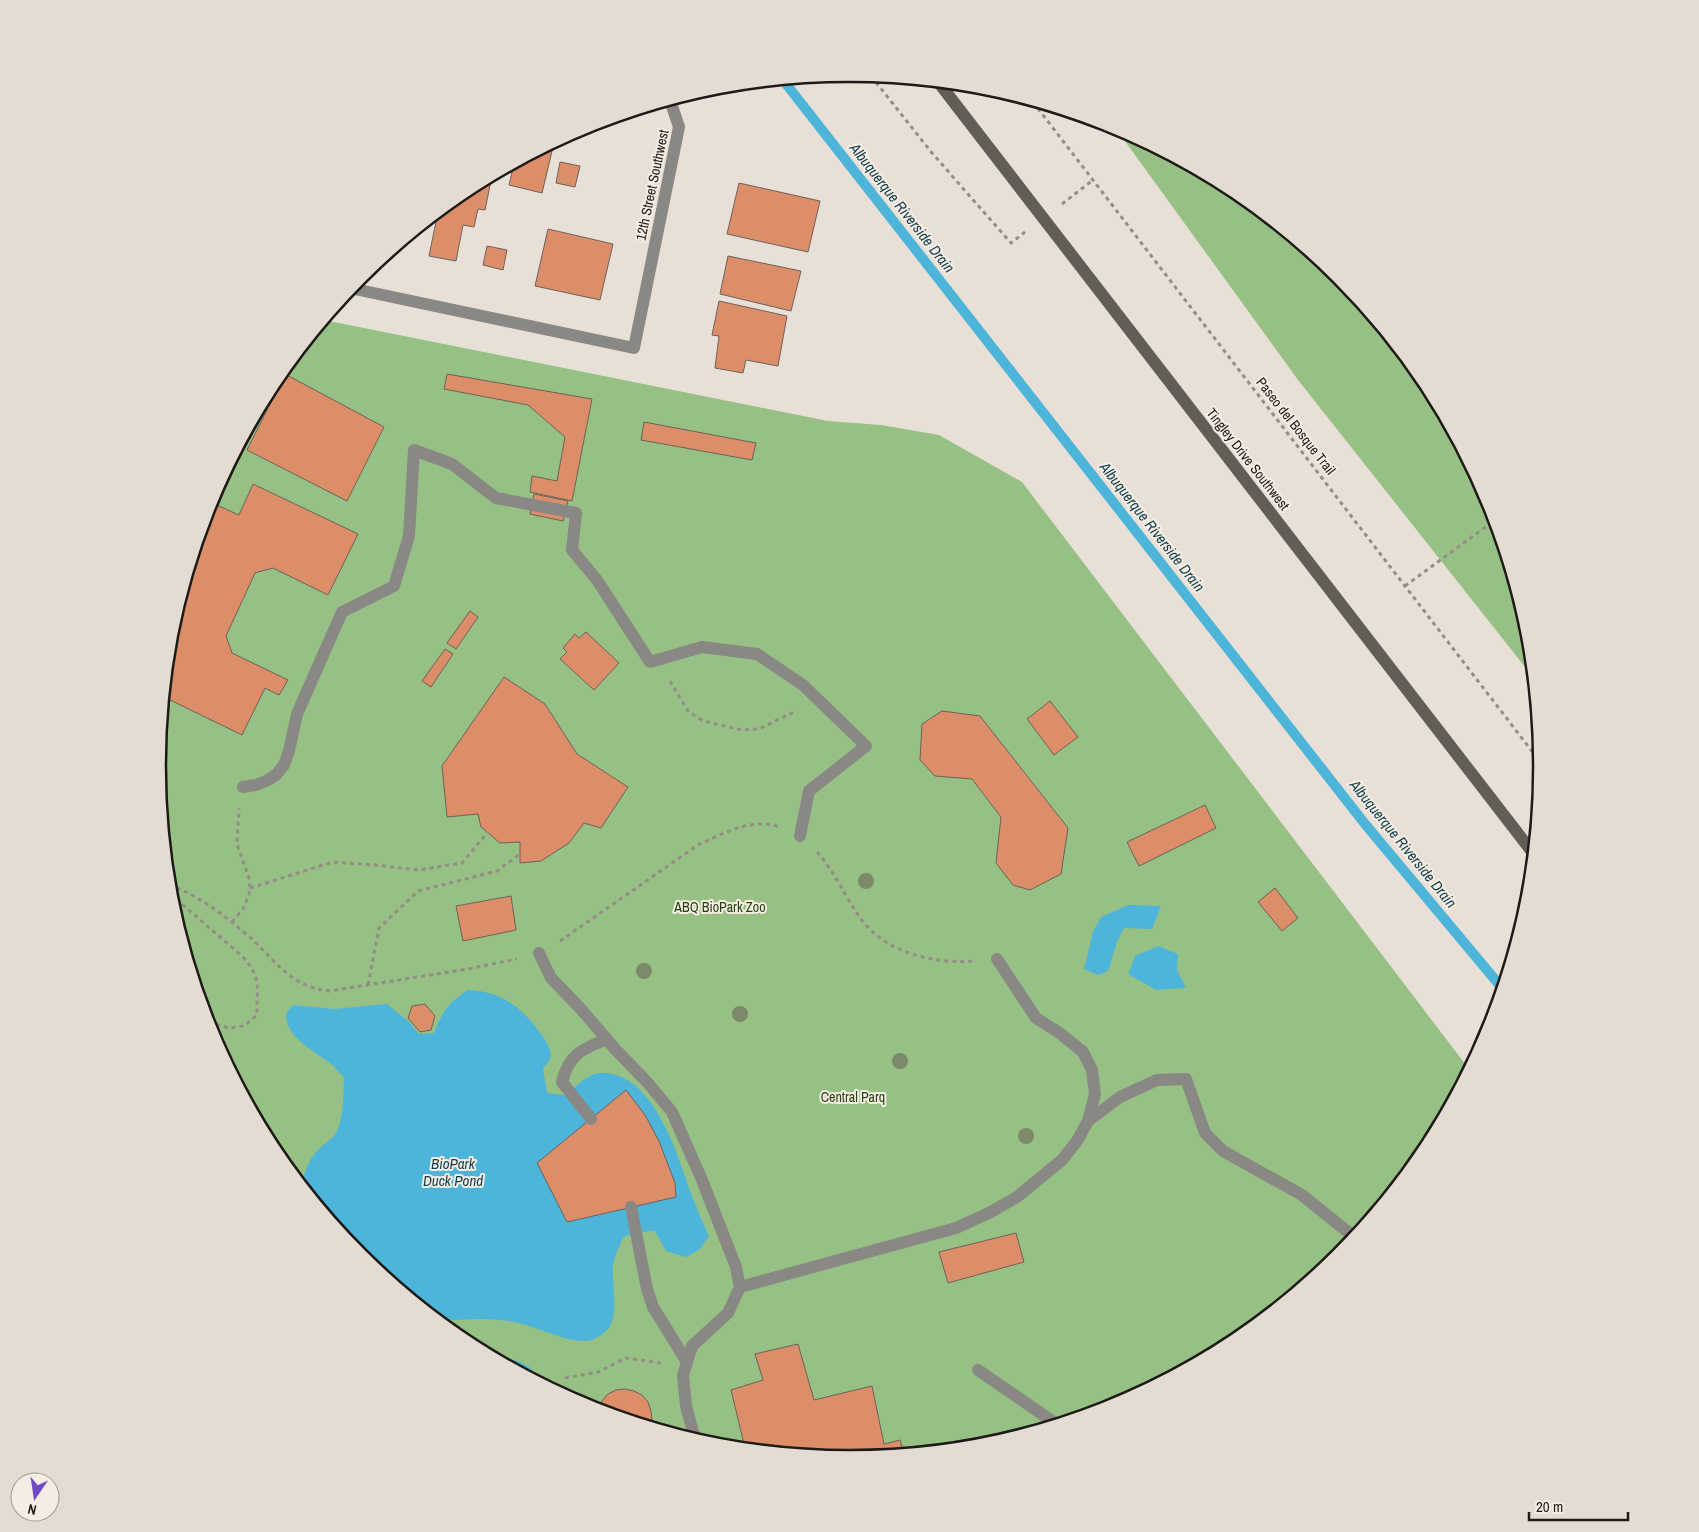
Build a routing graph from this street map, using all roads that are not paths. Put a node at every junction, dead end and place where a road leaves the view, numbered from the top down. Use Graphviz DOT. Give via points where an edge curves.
graph roads {
  1 [pos="944,89"];
  2 [pos="672,106"];
  3 [pos="359,290"];
  4 [pos="242,787"];
  5 [pos="800,836"];
  6 [pos="1528,846"];
  7 [pos="539,953"];
  8 [pos="997,959"];
  9 [pos="607,1039"];
  10 [pos="591,1119"];
  11 [pos="1088,1121"];
  12 [pos="631,1207"];
  13 [pos="1348,1233"];
  14 [pos="740,1288"];
  15 [pos="687,1362"];
  16 [pos="978,1370"];
  17 [pos="1048,1419"];
  18 [pos="693,1431"];
  1 -- 6 [label="street, Tingley Drive Southwest"];
  2 -- 3 [label="street, 12th Street Southwest" via="679,127 634,348"];
  4 -- 5 [label="street" via="266,781 284,765 297,714 342,612 394,586 409,536 414,450 452,464 496,498 576,512 572,550 596,580 650,662 702,648 758,654 803,686 866,746 809,791"];
  7 -- 9 [label="street" via="551,978"];
  8 -- 11 [label="street" via="1036,1018 1083,1052 1092,1070 1095,1094"];
  9 -- 10 [label="street" via="573,1056 562,1082"];
  9 -- 14 [label="street" via="672,1112 725,1238"];
  11 -- 13 [label="street" via="1120,1097 1157,1080 1186,1079 1205,1133 1223,1151 1302,1195"];
  11 -- 14 [label="street" via="1062,1160 1017,1197 982,1216 956,1228"];
  12 -- 15 [label="street" via="653,1307"];
  14 -- 15 [label="street" via="728,1313 692,1346"];
  15 -- 18 [label="street" via="683,1375"];
  16 -- 17 [label="street"];
}
